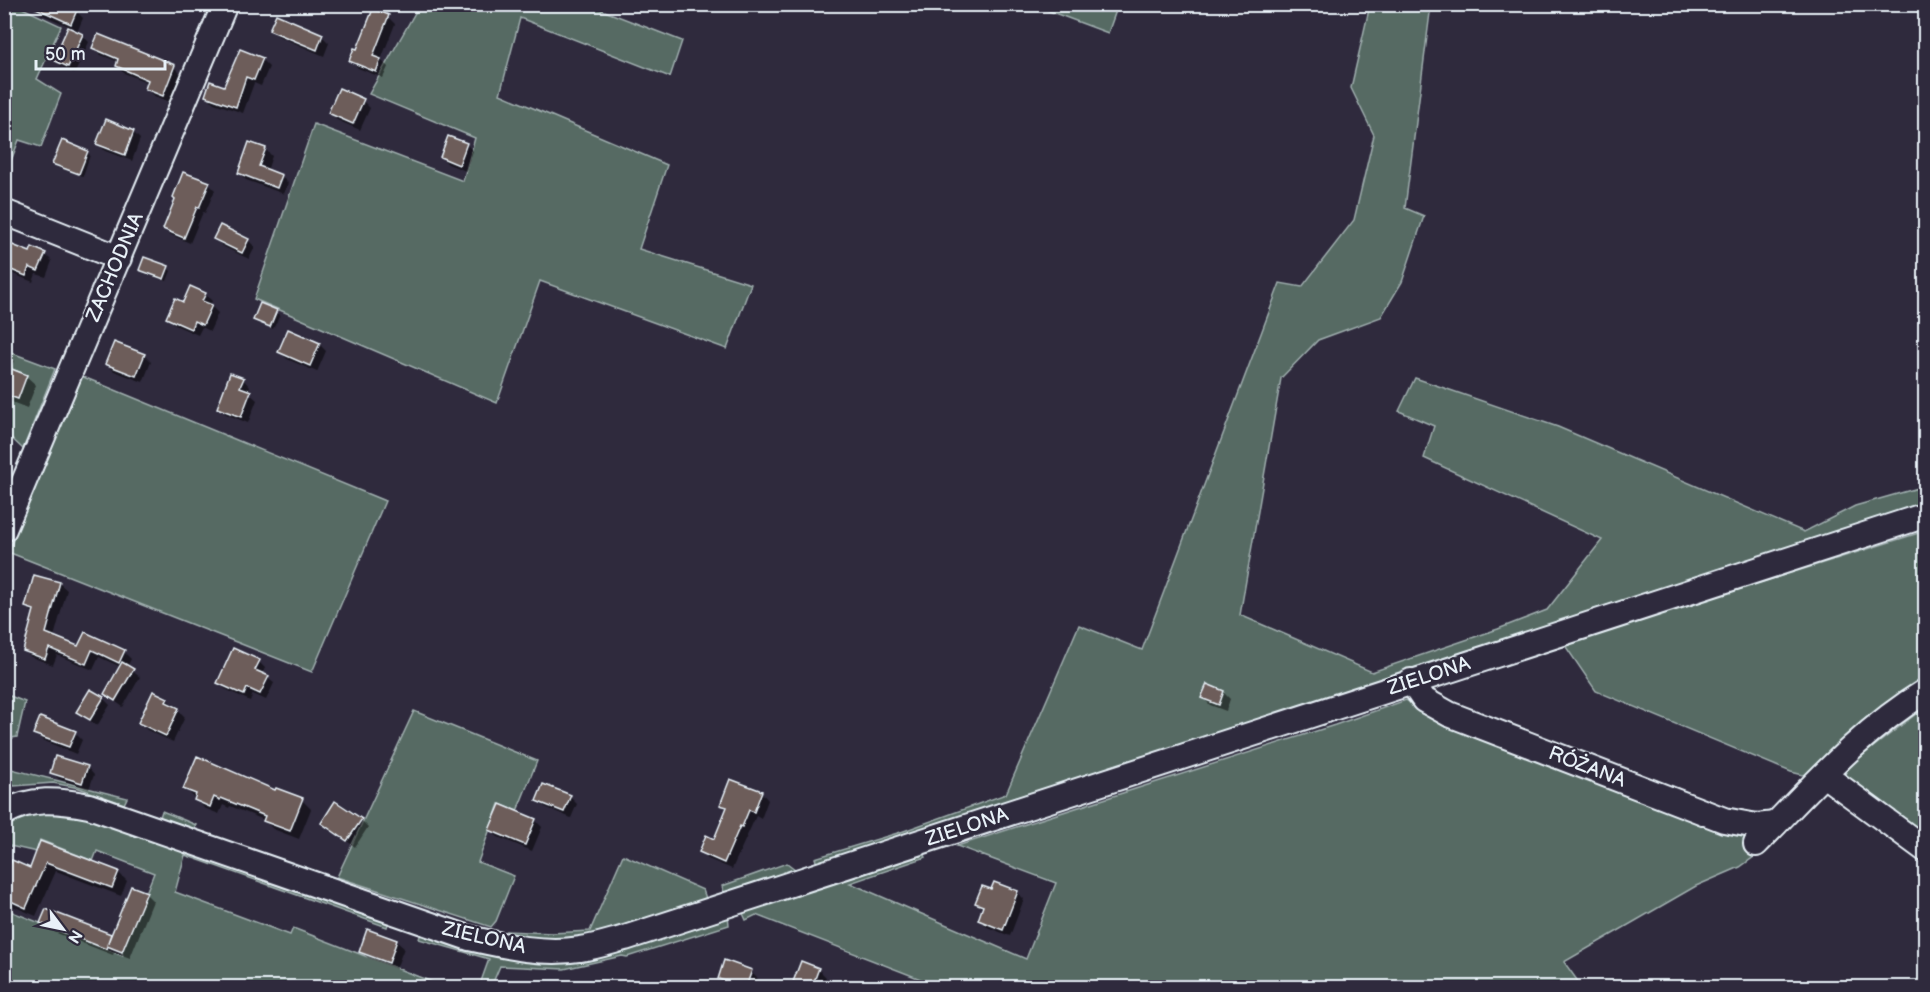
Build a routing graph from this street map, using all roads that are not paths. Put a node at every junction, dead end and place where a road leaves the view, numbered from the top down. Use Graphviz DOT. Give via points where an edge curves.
graph roads {
  1 [pos="225,4"];
  2 [pos="4,212"];
  3 [pos="119,258"];
  4 [pos="1926,514"];
  5 [pos="4,529"];
  6 [pos="1411,681"];
  7 [pos="1926,691"];
  8 [pos="1824,776"];
  9 [pos="4,813"];
  10 [pos="1775,824"];
  11 [pos="1756,844"];
  12 [pos="1926,850"];
  1 -- 3 [label="street, ZACHODNIA"];
  2 -- 3 [label="street"];
  3 -- 5 [label="street, ZACHODNIA"];
  4 -- 6 [label="street, ZIELONA"];
  6 -- 9 [label="street, ZIELONA" via="625,938 579,949 542,951 469,938 68,801 30,802"];
  6 -- 10 [label="street, RÓŻANA" via="1424,700 1449,714 1724,820 1757,826"];
  7 -- 8 [label="street" via="1888,716"];
  8 -- 10 [label="street"];
  8 -- 12 [label="street"];
  10 -- 11 [label="street"];
}
